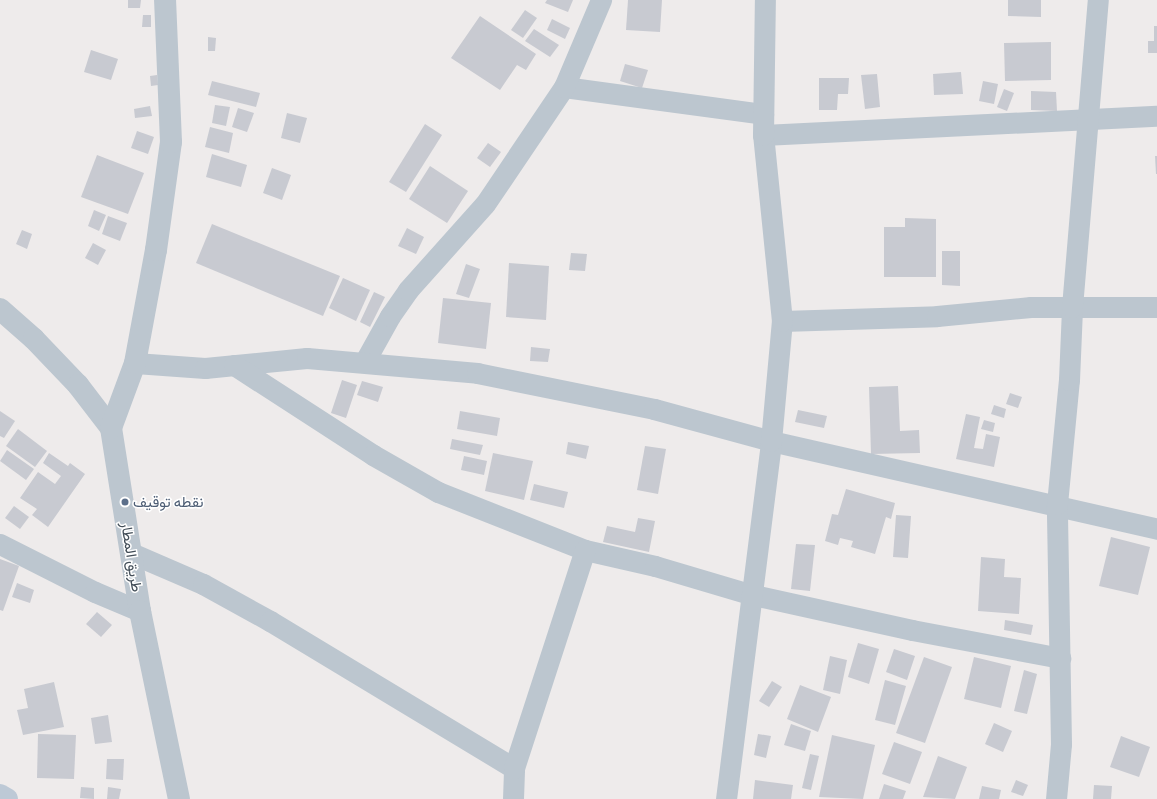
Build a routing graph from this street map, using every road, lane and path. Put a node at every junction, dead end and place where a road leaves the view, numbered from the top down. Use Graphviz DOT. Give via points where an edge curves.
graph roads {
  1 [pos="165,0"];
  2 [pos="601,0"];
  3 [pos="765,0"];
  4 [pos="1098,0"];
  5 [pos="564,87"];
  6 [pos="763,114"];
  7 [pos="1157,116"];
  8 [pos="1087,119"];
  9 [pos="763,135"];
  10 [pos="1072,307"];
  11 [pos="1157,307"];
  12 [pos="0,309"];
  13 [pos="782,321"];
  14 [pos="365,361"];
  15 [pos="135,363"];
  16 [pos="234,365"];
  17 [pos="111,428"];
  18 [pos="771,440"];
  19 [pos="1057,504"];
  20 [pos="1157,529"];
  21 [pos="0,544"];
  22 [pos="586,550"];
  23 [pos="132,553"];
  24 [pos="752,595"];
  25 [pos="140,611"];
  26 [pos="1060,658"];
  27 [pos="514,768"];
  28 [pos="0,795"];
  29 [pos="7,799"];
  30 [pos="179,799"];
  31 [pos="513,799"];
  32 [pos="726,799"];
  33 [pos="1056,799"];
  1 -- 15 [label="street" via="171,142 156,250"];
  2 -- 5 [label="street"];
  3 -- 6 [label="street"];
  4 -- 8 [label="street"];
  5 -- 6 [label="street"];
  5 -- 14 [label="street" via="485,204 408,290"];
  6 -- 9 [label="street"];
  7 -- 8 [label="street"];
  8 -- 9 [label="street"];
  8 -- 10 [label="street"];
  9 -- 13 [label="street"];
  10 -- 11 [label="street"];
  10 -- 13 [label="street" via="1023,307 937,316"];
  10 -- 19 [label="street" via="1069,380"];
  12 -- 17 [label="street, طريق المطار" via="34,339 78,385"];
  13 -- 18 [label="street"];
  14 -- 16 [label="street" via="307,358"];
  14 -- 18 [label="street" via="477,373 654,409"];
  15 -- 16 [label="street" via="180,368"];
  15 -- 17 [label="street"];
  16 -- 22 [label="street" via="373,455 438,492"];
  17 -- 23 [label="street, طريق المطار"];
  18 -- 19 [label="street"];
  18 -- 24 [label="street"];
  19 -- 20 [label="street"];
  19 -- 26 [label="street"];
  21 -- 25 [label="street"];
  22 -- 24 [label="street" via="656,566"];
  22 -- 27 [label="street"];
  23 -- 25 [label="street, طريق المطار"];
  23 -- 27 [label="street" via="204,584 270,621"];
  24 -- 26 [label="street" via="912,630"];
  24 -- 32 [label="street"];
  25 -- 30 [label="street, طريق المطار"];
  26 -- 33 [label="street" via="1061,744"];
  27 -- 31 [label="street"];
  28 -- 29 [label="main road"];
}
